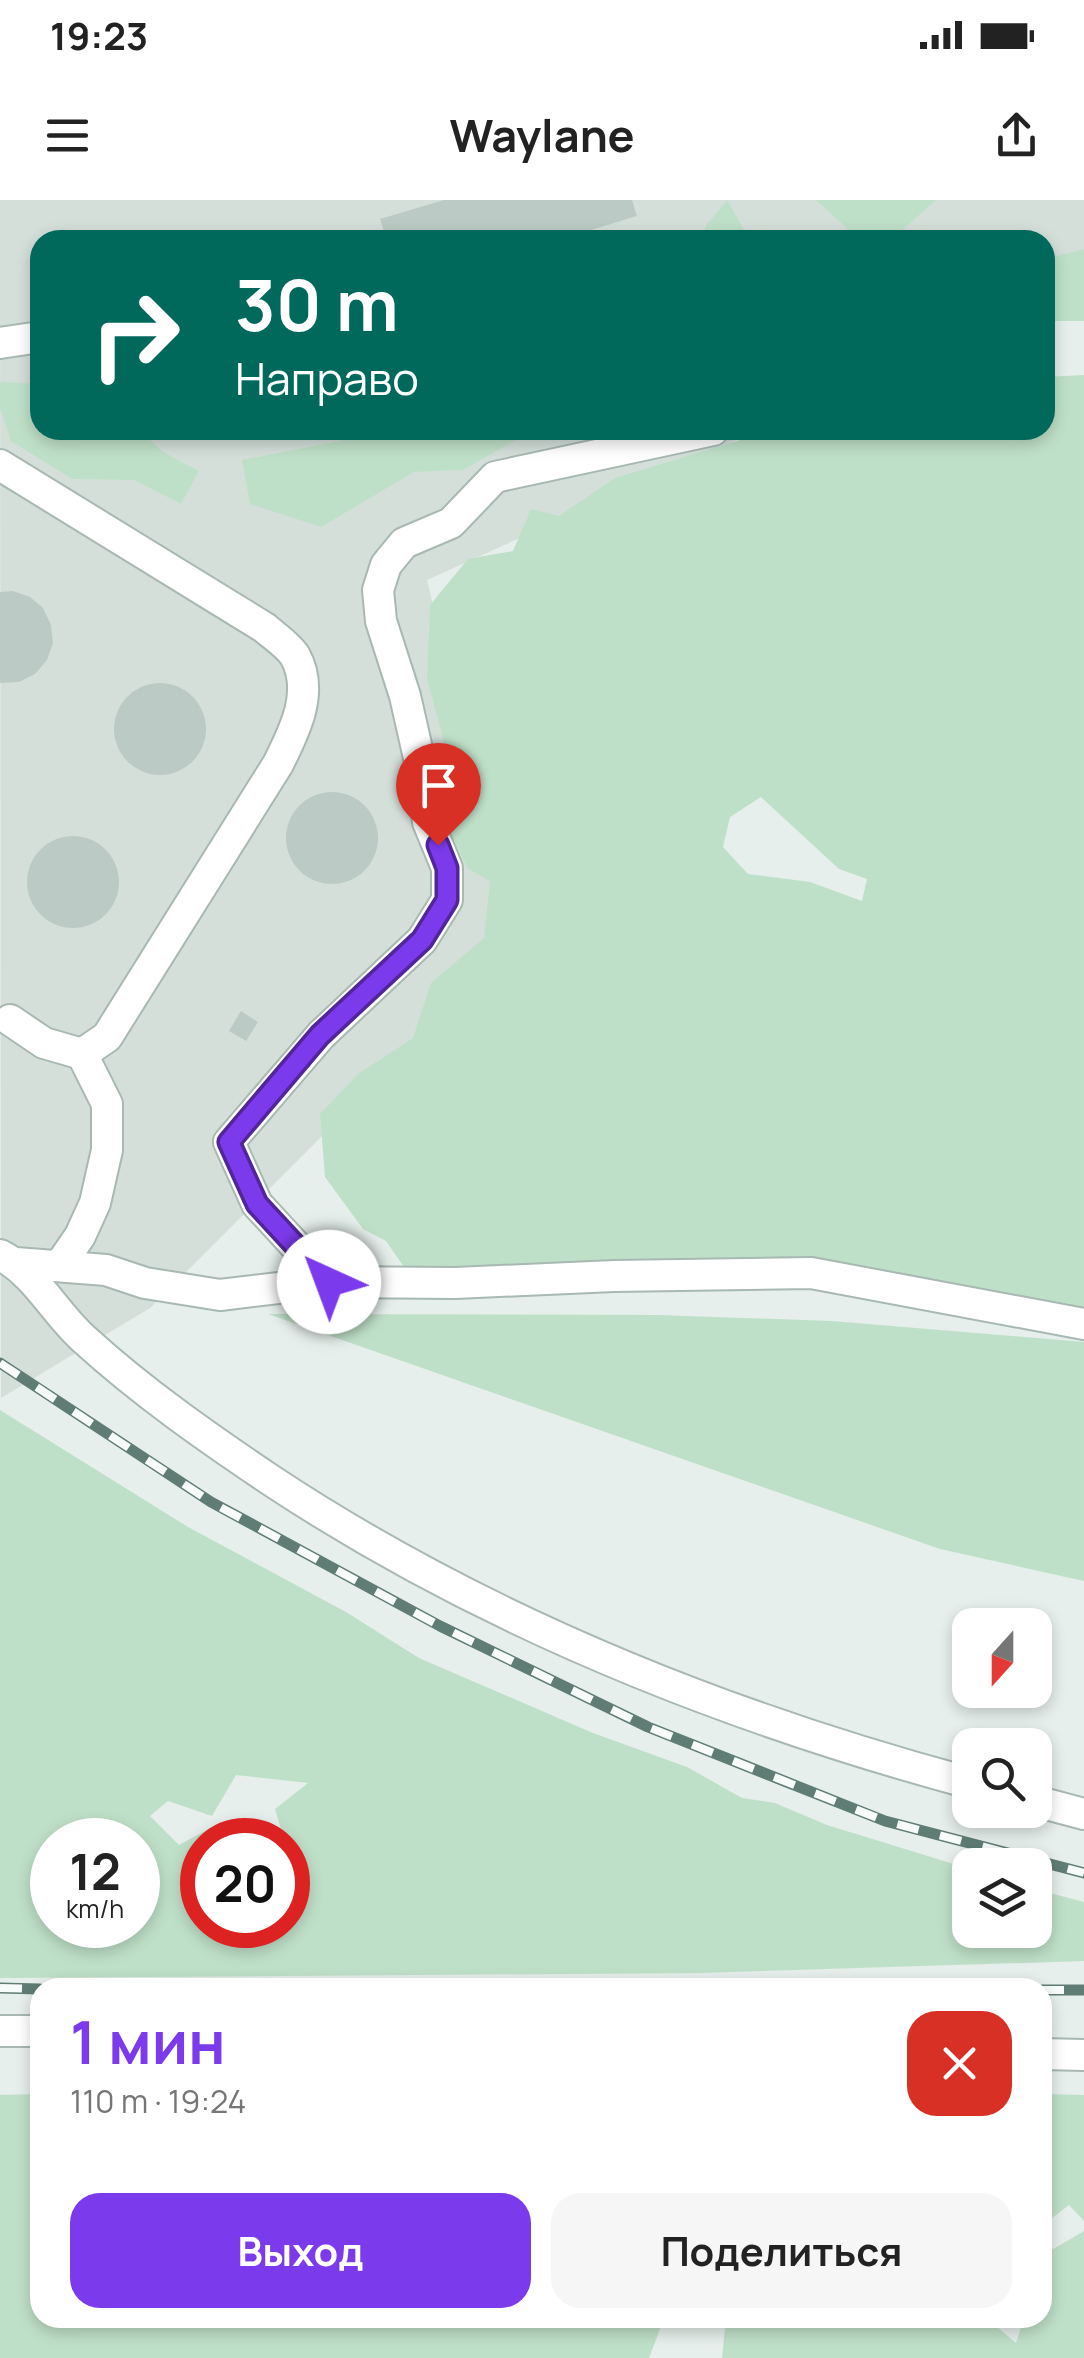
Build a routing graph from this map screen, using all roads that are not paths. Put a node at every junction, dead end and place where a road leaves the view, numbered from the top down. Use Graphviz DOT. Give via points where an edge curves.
graph roads {
  1 [pos="30,338"];
  2 [pos="0,343"];
  3 [pos="667,440"];
  4 [pos="0,464"];
  5 [pos="10,1020"];
  6 [pos="82,1054"];
  7 [pos="8,1259"];
  8 [pos="60,1265"];
  9 [pos="329,1282"];
  10 [pos="1084,1324"];
  11 [pos="952,1779"];
  12 [pos="1052,1806"];
  13 [pos="1084,1814"];
  14 [pos="0,2031"];
  15 [pos="30,2032"];
  16 [pos="1052,2054"];
  17 [pos="1084,2054"];
  1 -- 2 [label="lane"];
  3 -- 9 [label="lane" via="495,477 451,524 404,543 386,564 378,590 382,621 405,696 428,822 447,868 447,900 422,940 320,1035 229,1142 257,1204"];
  4 -- 6 [label="lane" via="265,628 294,655 302,681 300,717 278,764 107,1037"];
  5 -- 6 [label="lane" via="44,1043"];
  6 -- 8 [label="lane" via="107,1104 108,1150 95,1203"];
  7 -- 8 [label="lane"];
  7 -- 11 [label="lane" via="81,1338 135,1383 273,1481 447,1586 656,1680"];
  8 -- 9 [label="lane" via="220,1295"];
  9 -- 10 [label="lane" via="810,1273"];
  12 -- 13 [label="lane"];
  14 -- 15 [label="lane"];
  16 -- 17 [label="lane"];
}
